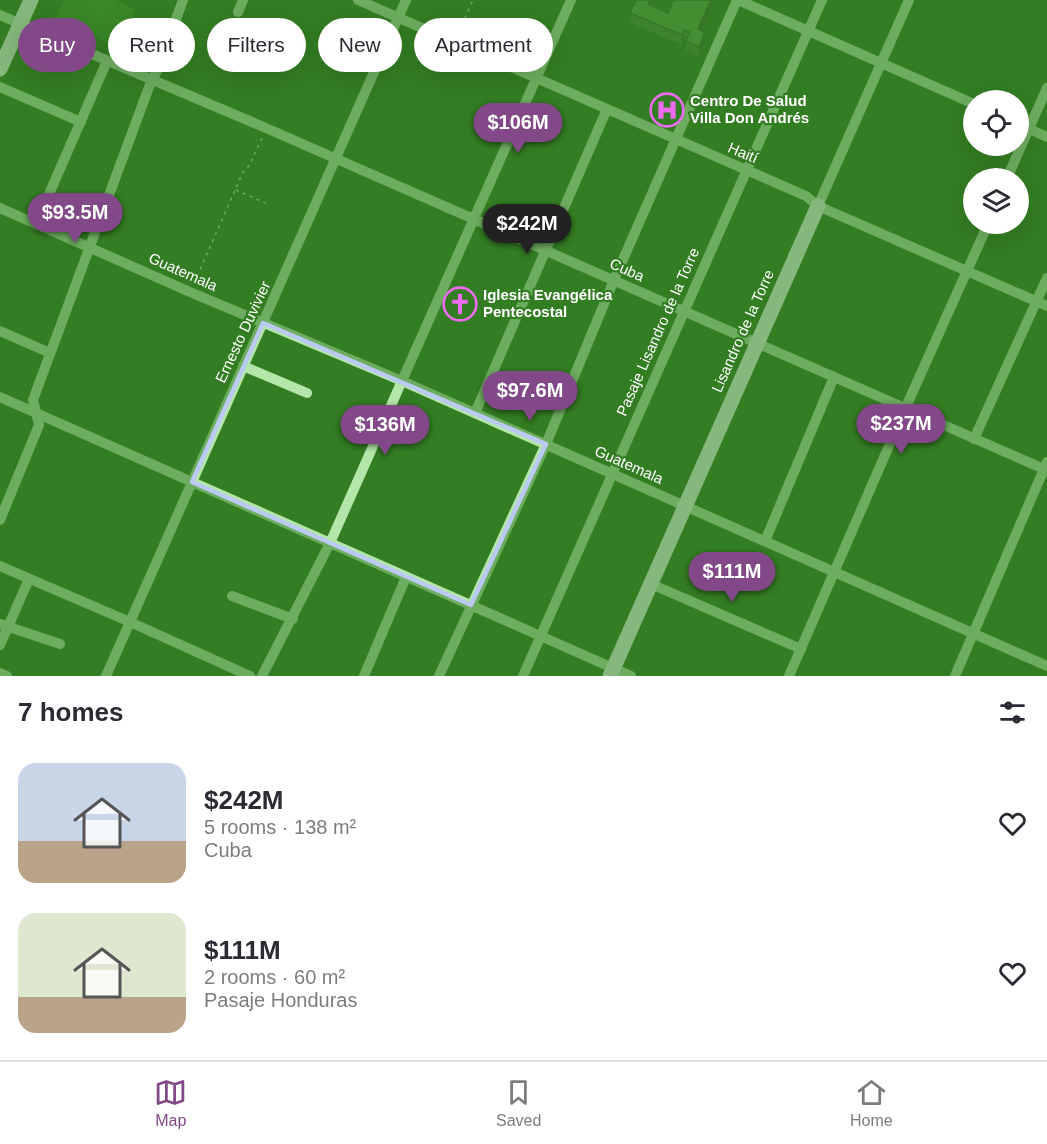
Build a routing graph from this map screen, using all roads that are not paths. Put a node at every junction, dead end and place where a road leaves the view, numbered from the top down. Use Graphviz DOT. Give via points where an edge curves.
graph roads {
  1 [pos="31,0"];
  2 [pos="183,0"];
  3 [pos="243,0"];
  4 [pos="358,0"];
  5 [pos="406,0"];
  6 [pos="571,0"];
  7 [pos="738,0"];
  8 [pos="822,0"];
  9 [pos="909,0"];
  10 [pos="238,12"];
  11 [pos="0,15"];
  12 [pos="23,18"];
  13 [pos="398,18"];
  14 [pos="402,20"];
  15 [pos="18,23"];
  16 [pos="18,28"];
  17 [pos="808,30"];
  18 [pos="96,57"];
  19 [pos="106,61"];
  20 [pos="881,63"];
  21 [pos="0,69"];
  22 [pos="374,72"];
  23 [pos="536,78"];
  24 [pos="152,79"];
  25 [pos="0,87"];
  26 [pos="1047,88"];
  27 [pos="963,99"];
  28 [pos="607,109"];
  29 [pos="1029,119"];
  30 [pos="81,122"];
  31 [pos="1029,129"];
  32 [pos="1047,137"];
  33 [pos="676,140"];
  34 [pos="336,159"];
  35 [pos="745,170"];
  36 [pos="818,206"];
  37 [pos="0,208"];
  38 [pos="475,220"];
  39 [pos="36,224"];
  40 [pos="984,234"];
  41 [pos="89,247"];
  42 [pos="545,250"];
  43 [pos="967,271"];
  44 [pos="1047,278"];
  45 [pos="614,280"];
  46 [pos="1036,302"];
  47 [pos="1047,306"];
  48 [pos="684,311"];
  49 [pos="263,323"];
  50 [pos="0,332"];
  51 [pos="757,342"];
  52 [pos="50,353"];
  53 [pos="243,366"];
  54 [pos="834,377"];
  55 [pos="402,381"];
  56 [pos="307,393"];
  57 [pos="0,397"];
  58 [pos="905,409"];
  59 [pos="36,413"];
  60 [pos="475,413"];
  61 [pos="974,439"];
  62 [pos="546,444"];
  63 [pos="1045,465"];
  64 [pos="612,473"];
  65 [pos="192,482"];
  66 [pos="687,506"];
  67 [pos="0,520"];
  68 [pos="765,541"];
  69 [pos="330,543"];
  70 [pos="0,566"];
  71 [pos="836,572"];
  72 [pos="406,577"];
  73 [pos="28,579"];
  74 [pos="651,584"];
  75 [pos="232,596"];
  76 [pos="471,605"];
  77 [pos="292,619"];
  78 [pos="130,622"];
  79 [pos="4,626"];
  80 [pos="974,634"];
  81 [pos="541,636"];
  82 [pos="60,644"];
  83 [pos="0,645"];
  84 [pos="801,649"];
  85 [pos="1047,666"];
  86 [pos="611,672"];
  87 [pos="0,673"];
  88 [pos="7,676"];
  89 [pos="106,676"];
  90 [pos="250,676"];
  91 [pos="262,676"];
  92 [pos="364,676"];
  93 [pos="440,676"];
  94 [pos="523,676"];
  95 [pos="631,676"];
  96 [pos="789,676"];
  97 [pos="955,676"];
  1 -- 12 [label="main road"];
  2 -- 24 [label="street"];
  3 -- 10 [label="street"];
  4 -- 13 [label="street, Haití"];
  5 -- 13 [label="street, Ernesto Duvivier"];
  6 -- 23 [label="street"];
  7 -- 17 [label="street"];
  7 -- 33 [label="street"];
  8 -- 17 [label="street, Pasaje Lisandro de la Torre"];
  9 -- 20 [label="street, Lisandro de la Torre"];
  11 -- 15 [label="street, Cuba"];
  14 -- 23 [label="street, Haití"];
  16 -- 21 [label="main road"];
  17 -- 20 [label="street"];
  17 -- 35 [label="street, Pasaje Lisandro de la Torre"];
  18 -- 19 [label="street, Cuba"];
  19 -- 24 [label="street, Cuba"];
  19 -- 30 [label="street"];
  20 -- 27 [label="street"];
  20 -- 36 [label="street, Lisandro de la Torre"];
  22 -- 34 [label="street, Ernesto Duvivier"];
  23 -- 28 [label="street, Haití"];
  23 -- 38 [label="street"];
  24 -- 34 [label="street, Cuba"];
  24 -- 41 [label="street"];
  25 -- 30 [label="street"];
  26 -- 29 [label="street"];
  28 -- 33 [label="street, Haití"];
  28 -- 42 [label="street"];
  30 -- 39 [label="street"];
  31 -- 32 [label="street"];
  33 -- 35 [label="street, Haití"];
  33 -- 45 [label="street"];
  34 -- 38 [label="street, Cuba"];
  34 -- 49 [label="street, Ernesto Duvivier"];
  35 -- 36 [label="street, Haití" via="806,196"];
  35 -- 48 [label="street, Pasaje Lisandro de la Torre"];
  36 -- 43 [label="street, Haití"];
  36 -- 51 [label="main road, Lisandro de la Torre"];
  37 -- 39 [label="street, Guatemala"];
  38 -- 42 [label="street, Cuba"];
  38 -- 55 [label="street"];
  39 -- 41 [label="street, Guatemala"];
  40 -- 43 [label="street"];
  41 -- 49 [label="street, Guatemala"];
  41 -- 52 [label="street"];
  42 -- 45 [label="street, Cuba"];
  42 -- 60 [label="street"];
  43 -- 46 [label="street, Haití"];
  43 -- 58 [label="street"];
  44 -- 46 [label="street"];
  45 -- 48 [label="street, Cuba"];
  45 -- 62 [label="street"];
  46 -- 47 [label="street, Haití"];
  46 -- 61 [label="street"];
  48 -- 51 [label="street, Cuba"];
  48 -- 64 [label="street, Pasaje Lisandro de la Torre"];
  49 -- 53 [label="street, Ernesto Duvivier"];
  49 -- 55 [label="street, Guatemala"];
  50 -- 52 [label="street"];
  51 -- 54 [label="street, Cuba"];
  51 -- 66 [label="main road, Lisandro de la Torre"];
  52 -- 59 [label="street" via="33,400"];
  53 -- 56 [label="street"];
  53 -- 65 [label="street, Ernesto Duvivier"];
  54 -- 58 [label="street, Cuba"];
  54 -- 68 [label="street"];
  55 -- 60 [label="street, Guatemala"];
  55 -- 69 [label="street"];
  57 -- 59 [label="street"];
  58 -- 61 [label="street, Cuba"];
  58 -- 71 [label="street"];
  59 -- 65 [label="street"];
  59 -- 67 [label="street" via="39,424"];
  60 -- 62 [label="street, Guatemala"];
  61 -- 63 [label="street, Cuba"];
  62 -- 64 [label="street, Guatemala"];
  62 -- 76 [label="street"];
  63 -- 80 [label="street"];
  64 -- 66 [label="street, Guatemala"];
  64 -- 81 [label="street, Pasaje Lisandro de la Torre"];
  65 -- 69 [label="street"];
  65 -- 78 [label="street, Ernesto Duvivier"];
  66 -- 68 [label="street, Guatemala"];
  66 -- 74 [label="main road, Lisandro de la Torre"];
  68 -- 71 [label="street, Guatemala"];
  69 -- 72 [label="street"];
  69 -- 77 [label="street"];
  70 -- 73 [label="street"];
  71 -- 80 [label="street, Guatemala"];
  71 -- 84 [label="street"];
  72 -- 76 [label="street"];
  72 -- 92 [label="street"];
  73 -- 78 [label="street"];
  73 -- 79 [label="street"];
  74 -- 84 [label="street"];
  74 -- 86 [label="main road, Lisandro de la Torre"];
  75 -- 77 [label="street"];
  76 -- 81 [label="street"];
  76 -- 93 [label="street"];
  77 -- 91 [label="street"];
  78 -- 89 [label="street, Ernesto Duvivier"];
  78 -- 90 [label="street"];
  79 -- 82 [label="street"];
  79 -- 83 [label="street"];
  80 -- 85 [label="street, Guatemala"];
  80 -- 97 [label="street"];
  81 -- 86 [label="street"];
  81 -- 94 [label="street, Pasaje Lisandro de la Torre"];
  84 -- 96 [label="street"];
  86 -- 95 [label="street"];
  87 -- 88 [label="street"];
}
